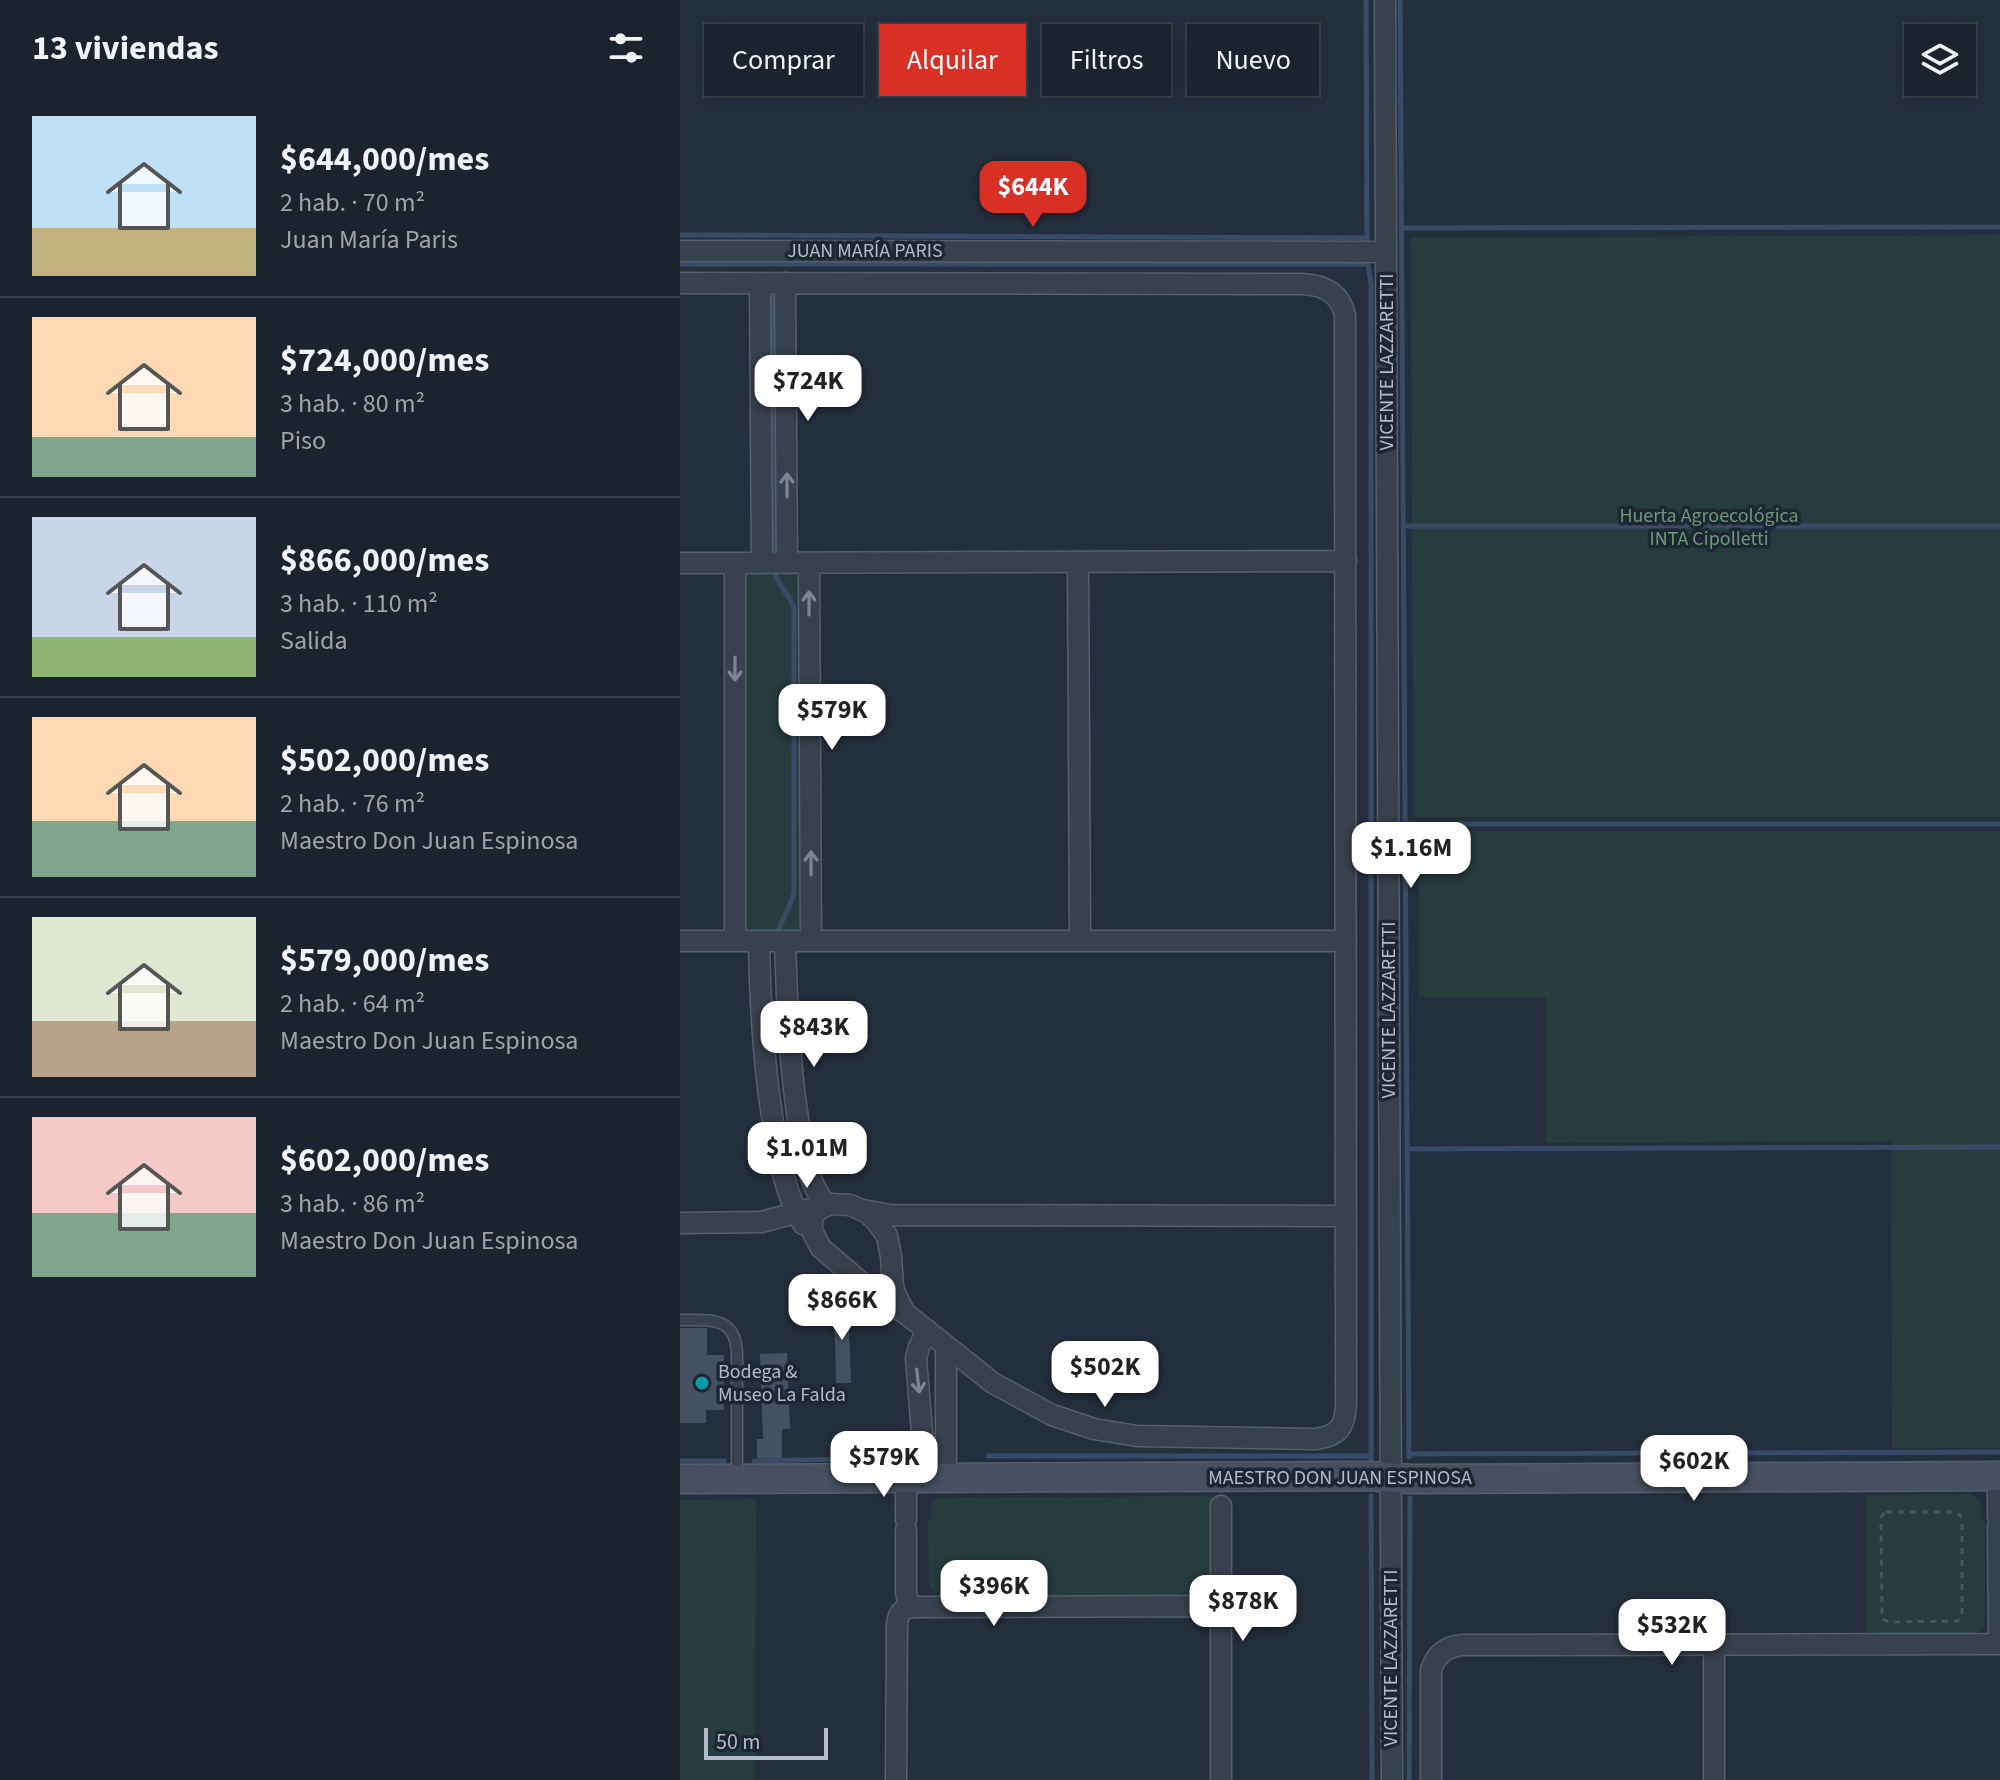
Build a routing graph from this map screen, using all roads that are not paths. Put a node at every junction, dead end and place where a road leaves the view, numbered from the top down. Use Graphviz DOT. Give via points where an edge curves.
graph roads {
  1 [pos="1385,0"];
  2 [pos="680,251"];
  3 [pos="1386,252"];
  4 [pos="680,283"];
  5 [pos="760,283"];
  6 [pos="785,283"];
  7 [pos="1346,561"];
  8 [pos="1078,562"];
  9 [pos="680,563"];
  10 [pos="735,563"];
  11 [pos="762,563"];
  12 [pos="787,563"];
  13 [pos="809,563"];
  14 [pos="680,941"];
  15 [pos="735,941"];
  16 [pos="759,941"];
  17 [pos="785,941"];
  18 [pos="811,941"];
  19 [pos="1080,941"];
  20 [pos="1346,941"];
  21 [pos="826,1205"];
  22 [pos="861,1209"];
  23 [pos="797,1213"];
  24 [pos="937,1215"];
  25 [pos="1346,1216"];
  26 [pos="680,1223"];
  27 [pos="744,1224"];
  28 [pos="817,1242"];
  29 [pos="891,1256"];
  30 [pos="905,1313"];
  31 [pos="680,1320"];
  32 [pos="927,1330"];
  33 [pos="952,1351"];
  34 [pos="1999,1476"];
  35 [pos="1391,1477"];
  36 [pos="933,1478"];
  37 [pos="680,1479"];
  38 [pos="737,1479"];
  39 [pos="1221,1506"];
  40 [pos="1998,1522"];
  41 [pos="1221,1606"];
  42 [pos="909,1607"];
  43 [pos="2000,1644"];
  44 [pos="1714,1645"];
  45 [pos="896,1780"];
  46 [pos="1221,1780"];
  47 [pos="1392,1780"];
  48 [pos="1431,1780"];
  49 [pos="1714,1780"];
  1 -- 3 [label="street, VICENTE LAZZARETTI"];
  2 -- 3 [label="street, JUAN MARÍA PARIS"];
  3 -- 35 [label="street, VICENTE LAZZARETTI"];
  4 -- 5 [label="street"];
  5 -- 6 [label="street"];
  5 -- 11 [label="street"];
  6 -- 7 [label="street" via="1320,286 1340,301 1345,315"];
  12 -- 6 [label="street, one-way"];
  7 -- 8 [label="street"];
  7 -- 20 [label="street"];
  8 -- 13 [label="street"];
  8 -- 19 [label="street"];
  9 -- 10 [label="street"];
  10 -- 11 [label="street"];
  10 -- 15 [label="street, one-way"];
  11 -- 12 [label="street"];
  12 -- 13 [label="street"];
  18 -- 13 [label="street, one-way"];
  14 -- 15 [label="street"];
  15 -- 16 [label="street"];
  16 -- 17 [label="street"];
  16 -- 23 [label="street" via="769,1096 781,1167"];
  17 -- 18 [label="street"];
  17 -- 21 [label="street" via="796,1102 808,1169"];
  18 -- 19 [label="street"];
  19 -- 20 [label="street"];
  20 -- 25 [label="street"];
  21 -- 22 [label="street"];
  21 -- 23 [label="street"];
  21 -- 28 [label="street" via="817,1210 811,1225"];
  22 -- 24 [label="street"];
  22 -- 29 [label="street" via="884,1231"];
  23 -- 27 [label="street"];
  23 -- 28 [label="street"];
  24 -- 25 [label="street"];
  24 -- 29 [label="street" via="901,1231"];
  25 -- 33 [label="street" via="1346,1410 1332,1435 1152,1436 1094,1429 1027,1403"];
  26 -- 27 [label="street"];
  27 -- 28 [label="street" via="778,1227"];
  28 -- 30 [label="street" via="876,1295"];
  29 -- 30 [label="street" via="894,1291"];
  30 -- 32 [label="street"];
  31 -- 38 [label="lane" via="722,1323 735,1336"];
  32 -- 33 [label="street"];
  32 -- 36 [label="street, one-way" via="916,1358 922,1436"];
  33 -- 36 [label="street"];
  34 -- 35 [label="main road, MAESTRO DON JUAN ESPINOSA"];
  34 -- 40 [label="street"];
  35 -- 36 [label="main road, MAESTRO DON JUAN ESPINOSA"];
  35 -- 47 [label="street, VICENTE LAZZARETTI"];
  36 -- 38 [label="main road, MAESTRO DON JUAN ESPINOSA"];
  36 -- 42 [label="street" via="906,1525"];
  37 -- 38 [label="main road, MAESTRO DON JUAN ESPINOSA"];
  39 -- 41 [label="street"];
  40 -- 43 [label="street"];
  41 -- 42 [label="street"];
  41 -- 46 [label="street"];
  42 -- 45 [label="street" via="898,1615 897,1625"];
  43 -- 44 [label="street"];
  44 -- 48 [label="street" via="1451,1647 1436,1658 1431,1670"];
  44 -- 49 [label="street"];
}
